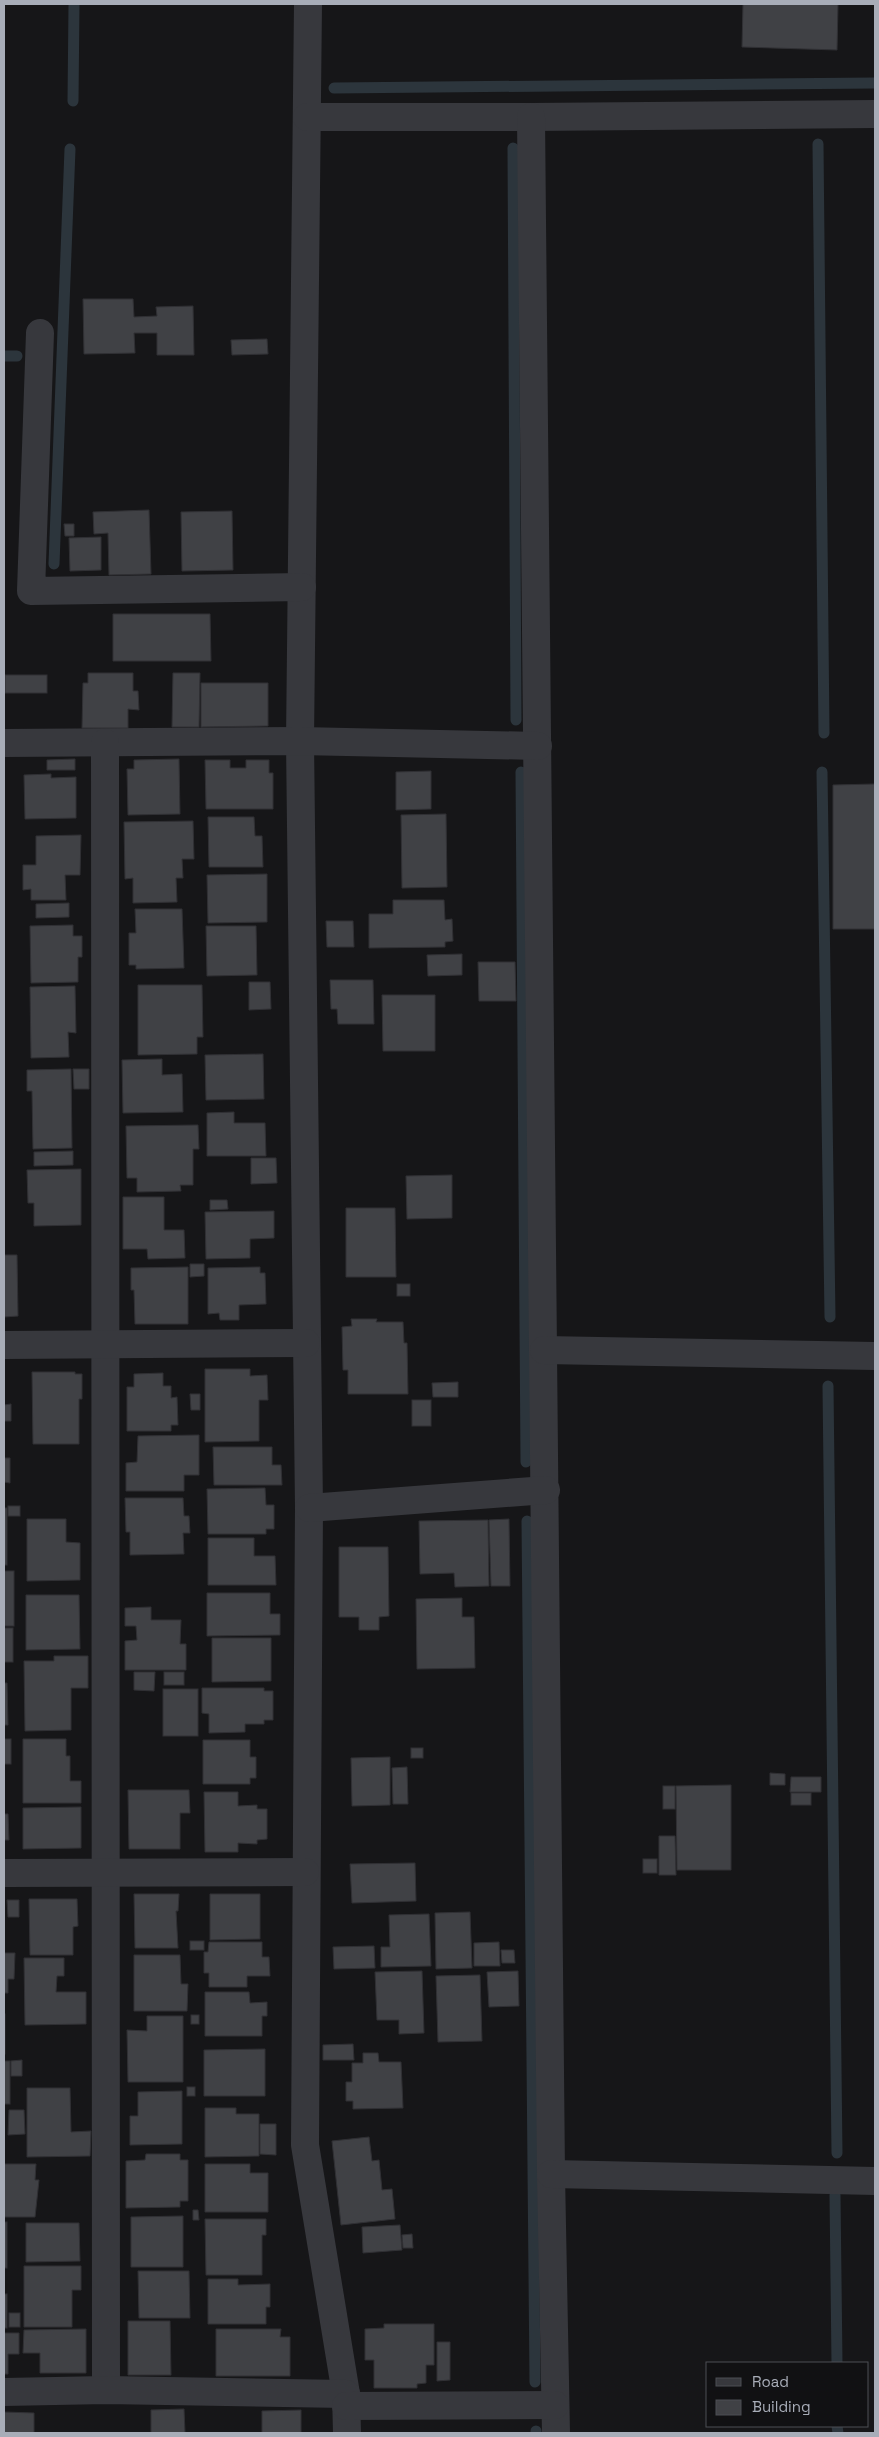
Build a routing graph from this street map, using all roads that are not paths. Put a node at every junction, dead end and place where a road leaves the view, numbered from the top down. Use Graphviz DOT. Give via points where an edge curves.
graph roads {
  1 [pos="308,4"];
  2 [pos="875,114"];
  3 [pos="308,117"];
  4 [pos="531,117"];
  5 [pos="40,333"];
  6 [pos="302,587"];
  7 [pos="300,741"];
  8 [pos="105,742"];
  9 [pos="4,743"];
  10 [pos="538,746"];
  11 [pos="306,1342"];
  12 [pos="105,1344"];
  13 [pos="4,1345"];
  14 [pos="544,1350"];
  15 [pos="875,1356"];
  16 [pos="546,1490"];
  17 [pos="309,1508"];
  18 [pos="305,1872"];
  19 [pos="4,1873"];
  20 [pos="105,1873"];
  21 [pos="551,2174"];
  22 [pos="875,2181"];
  23 [pos="106,2390"];
  24 [pos="4,2392"];
  25 [pos="346,2400"];
  26 [pos="555,2405"];
  27 [pos="347,2433"];
  28 [pos="556,2433"];
  1 -- 3 [label="street"];
  2 -- 4 [label="street"];
  3 -- 4 [label="street"];
  3 -- 6 [label="street"];
  4 -- 10 [label="street"];
  5 -- 6 [label="street" via="31,590"];
  6 -- 7 [label="street"];
  7 -- 8 [label="street"];
  7 -- 10 [label="street"];
  7 -- 11 [label="street"];
  8 -- 9 [label="street"];
  8 -- 12 [label="street"];
  10 -- 14 [label="street"];
  11 -- 12 [label="street"];
  11 -- 17 [label="street"];
  12 -- 13 [label="street"];
  12 -- 20 [label="street"];
  14 -- 15 [label="street"];
  14 -- 16 [label="street"];
  16 -- 17 [label="street"];
  16 -- 21 [label="street"];
  17 -- 18 [label="street"];
  18 -- 20 [label="street"];
  18 -- 25 [label="street" via="305,2145"];
  19 -- 20 [label="street"];
  20 -- 23 [label="street"];
  21 -- 22 [label="street"];
  21 -- 26 [label="street"];
  23 -- 24 [label="street"];
  23 -- 25 [label="street"];
  25 -- 26 [label="street"];
  25 -- 27 [label="street"];
  26 -- 28 [label="street"];
}
